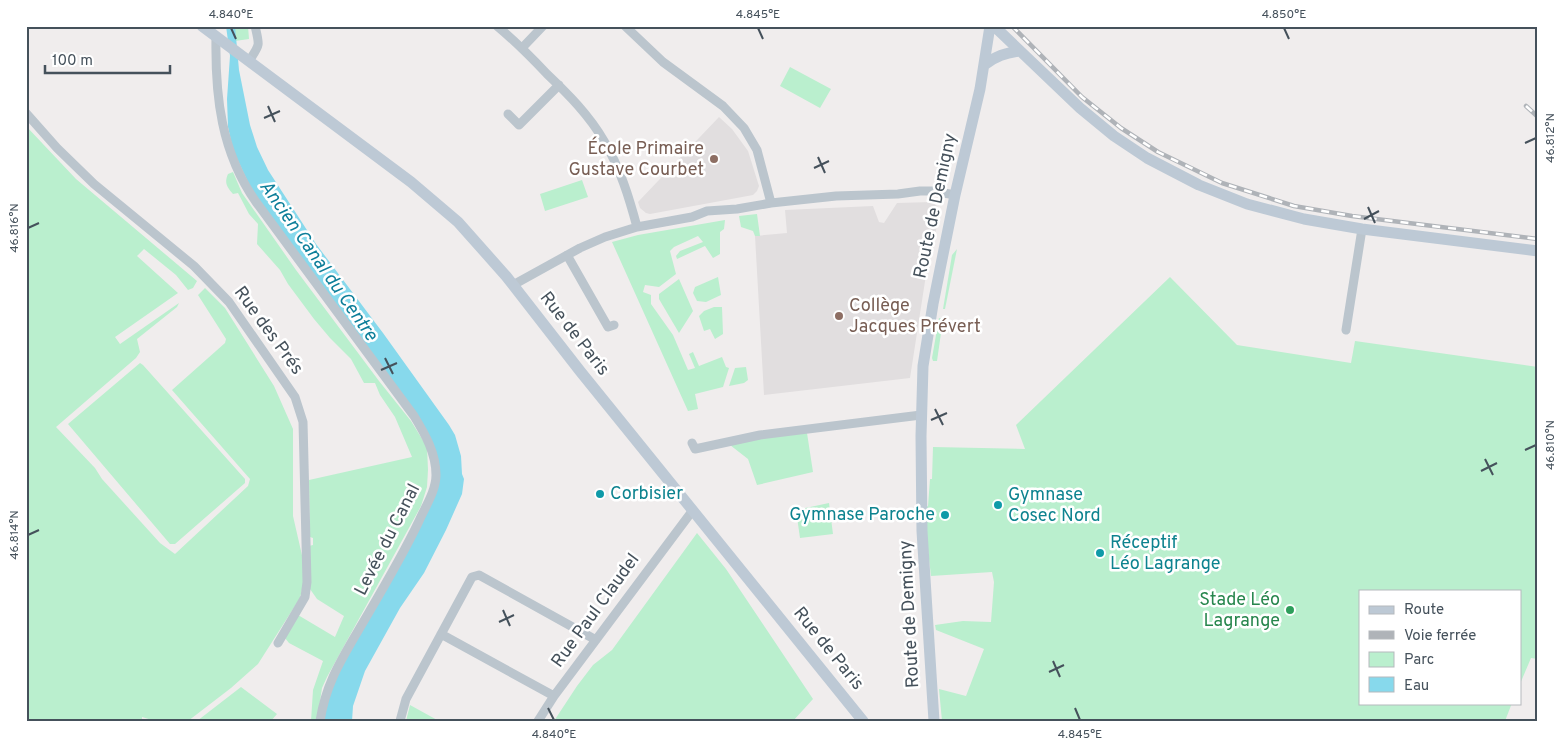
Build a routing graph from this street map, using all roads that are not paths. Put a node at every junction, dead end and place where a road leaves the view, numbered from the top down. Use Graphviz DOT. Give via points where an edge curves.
graph roads {
  1 [pos="202,26"];
  2 [pos="255,26"];
  3 [pos="497,26"];
  4 [pos="543,26"];
  5 [pos="625,26"];
  6 [pos="992,26"];
  7 [pos="220,40"];
  8 [pos="522,48"];
  9 [pos="1020,52"];
  10 [pos="248,60"];
  11 [pos="984,65"];
  12 [pos="559,85"];
  13 [pos="26,113"];
  14 [pos="508,114"];
  15 [pos="955,195"];
  16 [pos="772,203"];
  17 [pos="637,227"];
  18 [pos="1362,229"];
  19 [pos="1538,251"];
  20 [pos="567,255"];
  21 [pos="513,285"];
  22 [pos="614,325"];
  23 [pos="1346,330"];
  24 [pos="921,415"];
  25 [pos="692,443"];
  26 [pos="693,510"];
  27 [pos="441,634"];
  28 [pos="596,640"];
  29 [pos="278,643"];
  30 [pos="554,696"];
  31 [pos="320,721"];
  32 [pos="400,721"];
  33 [pos="538,721"];
  34 [pos="863,721"];
  35 [pos="934,721"];
  1 -- 7 [label="main road, Rue de Paris"];
  2 -- 10 [label="street" via="258,50"];
  3 -- 8 [label="street"];
  4 -- 8 [label="street"];
  5 -- 16 [label="street" via="663,62 723,106 744,128 757,150"];
  6 -- 9 [label="main road"];
  6 -- 11 [label="main road, Route de Demigny"];
  7 -- 10 [label="main road, Rue de Paris"];
  7 -- 31 [label="street, Levée du Canal" via="216,70 221,114 229,150 240,177 414,416 431,447 434,463 435,485 429,500 411,539 332,676"];
  8 -- 12 [label="street"];
  9 -- 11 [label="main road" via="995,56"];
  9 -- 18 [label="main road" via="1114,136 1147,158 1199,185 1247,204 1304,220"];
  10 -- 21 [label="main road, Rue de Paris" via="442,208 472,236"];
  11 -- 15 [label="main road, Route de Demigny"];
  12 -- 14 [label="street" via="520,125"];
  12 -- 17 [label="street" via="586,114 604,140 620,174"];
  13 -- 29 [label="street, Rue des Prés" via="94,184 194,266 230,302 295,397 303,422 307,582 305,597"];
  15 -- 16 [label="street" via="920,191"];
  15 -- 24 [label="main road, Route de Demigny" via="924,357"];
  16 -- 17 [label="street" via="714,210"];
  17 -- 20 [label="street" via="605,237"];
  18 -- 19 [label="main road"];
  18 -- 23 [label="street"];
  20 -- 21 [label="street"];
  20 -- 22 [label="street" via="608,328"];
  21 -- 26 [label="main road, Rue de Paris"];
  24 -- 25 [label="street" via="760,435 695,449"];
  24 -- 35 [label="main road, Route de Demigny" via="922,531"];
  26 -- 28 [label="street, Rue Paul Claudel"];
  26 -- 34 [label="main road, Rue de Paris"];
  27 -- 28 [label="street" via="472,577 479,575"];
  27 -- 30 [label="street"];
  27 -- 32 [label="street" via="406,699"];
  28 -- 30 [label="street, Rue Paul Claudel"];
  30 -- 33 [label="street, Rue Paul Claudel"];
}
